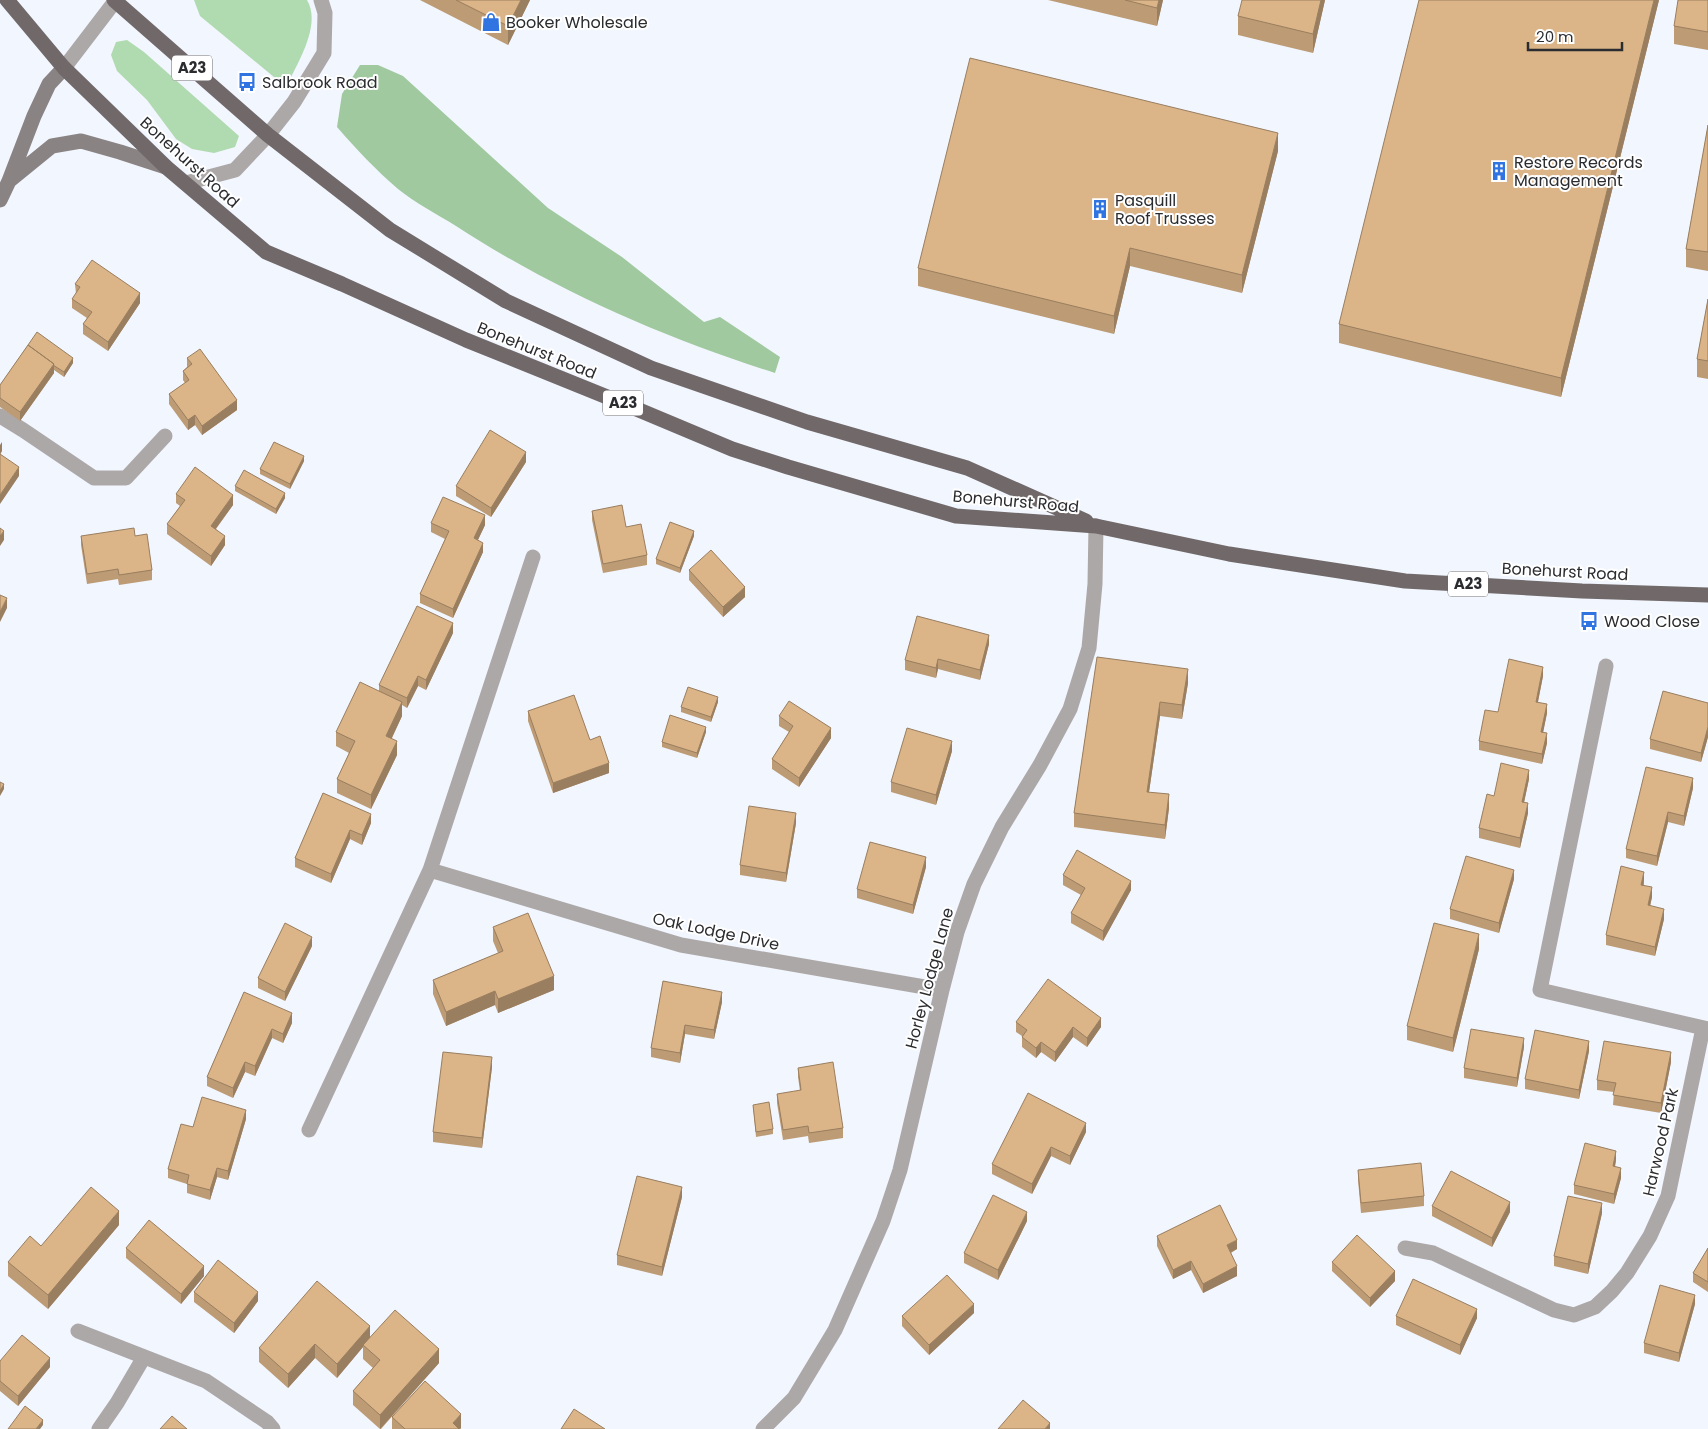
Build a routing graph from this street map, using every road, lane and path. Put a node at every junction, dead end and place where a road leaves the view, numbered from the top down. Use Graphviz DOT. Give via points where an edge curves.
graph roads {
  1 [pos="7,0"];
  2 [pos="115,0"];
  3 [pos="321,0"];
  4 [pos="64,68"];
  5 [pos="268,136"];
  6 [pos="166,167"];
  7 [pos="9,181"];
  8 [pos="186,183"];
  9 [pos="0,200"];
  10 [pos="0,416"];
  11 [pos="165,436"];
  12 [pos="1096,526"];
  13 [pos="533,557"];
  14 [pos="1708,595"];
  15 [pos="1606,666"];
  16 [pos="430,870"];
  17 [pos="942,990"];
  18 [pos="1706,1029"];
  19 [pos="309,1130"];
  20 [pos="1405,1248"];
  21 [pos="78,1331"];
  22 [pos="144,1357"];
  23 [pos="98,1429"];
  24 [pos="273,1429"];
  25 [pos="763,1429"];
  1 -- 4 [label="main road, A23"];
  2 -- 4 [label="street"];
  2 -- 5 [label="main road, Bonehurst Road / A23"];
  3 -- 5 [label="street" via="325,13 324,53 294,102"];
  4 -- 6 [label="main road, Bonehurst Road / A23"];
  4 -- 7 [label="street" via="49,84"];
  5 -- 8 [label="street" via="235,170"];
  5 -- 12 [label="main road, Bonehurst Road / A23" via="390,230 506,301 651,368 807,422 968,468"];
  6 -- 7 [label="street" via="81,141 52,146"];
  6 -- 8 [label="main road, Bonehurst Road / A23"];
  7 -- 9 [label="street"];
  8 -- 12 [label="main road, Bonehurst Road / A23" via="266,252 466,340 732,449 956,516"];
  10 -- 11 [label="street" via="94,478 126,478"];
  12 -- 14 [label="main road, Bonehurst Road / A23" via="1230,554 1404,581"];
  12 -- 17 [label="street, Horley Lodge Lane" via="1089,648 1070,709 1002,827 974,884"];
  13 -- 16 [label="street"];
  15 -- 18 [label="street, Harwood Park" via="1540,990"];
  16 -- 17 [label="street, Oak Lodge Drive" via="681,945"];
  16 -- 19 [label="street"];
  17 -- 25 [label="street, Horley Lodge Lane" via="900,1170 880,1228 836,1330 794,1398"];
  18 -- 20 [label="street, Harwood Park" via="1668,1196 1650,1236 1627,1273 1595,1307 1574,1315 1554,1310 1434,1253"];
  21 -- 22 [label="street"];
  22 -- 23 [label="street" via="117,1404"];
  22 -- 24 [label="street" via="206,1382"];
}
